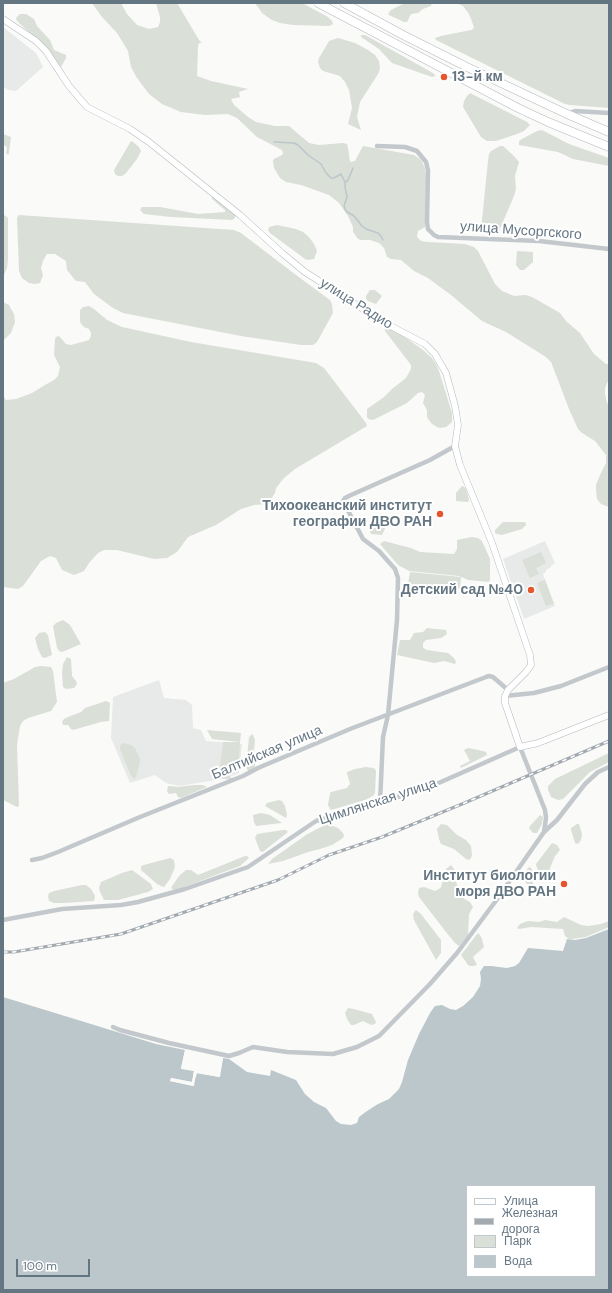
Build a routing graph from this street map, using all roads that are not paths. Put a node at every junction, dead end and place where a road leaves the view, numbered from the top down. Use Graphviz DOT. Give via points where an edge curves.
graph roads {
  1 [pos="318,3"];
  2 [pos="344,3"];
  3 [pos="3,19"];
  4 [pos="554,108"];
  5 [pos="609,113"];
  6 [pos="567,114"];
  7 [pos="548,122"];
  8 [pos="609,132"];
  9 [pos="377,146"];
  10 [pos="609,147"];
  11 [pos="609,248"];
  12 [pos="455,446"];
  13 [pos="609,667"];
  14 [pos="506,693"];
  15 [pos="388,715"];
  16 [pos="609,715"];
  17 [pos="520,747"];
  18 [pos="609,767"];
  19 [pos="380,803"];
  20 [pos="544,832"];
  21 [pos="32,860"];
  22 [pos="3,920"];
  23 [pos="113,1027"];
  1 -- 7 [label="highway"];
  2 -- 4 [label="highway" via="431,49"];
  3 -- 12 [label="main road, улица Радио" via="36,41 46,51 86,107 149,142 316,279 430,349 440,361 448,380 458,425"];
  4 -- 6 [label="highway"];
  4 -- 7 [label="highway"];
  5 -- 6 [label="street" via="575,111"];
  6 -- 8 [label="highway"];
  7 -- 10 [label="highway"];
  9 -- 11 [label="street, улица Мусоргского" via="405,147 417,151 426,162 428,229 438,237 533,240"];
  12 -- 14 [label="main road, улица Радио" via="465,479 492,543 530,655 529,667"];
  12 -- 15 [label="street" via="343,500 362,539 379,551 395,569 398,578 398,620"];
  13 -- 14 [label="street" via="561,686 534,693"];
  14 -- 15 [label="street, Балтийская улица" via="496,680 489,676"];
  14 -- 17 [label="main road" via="505,703"];
  15 -- 19 [label="street" via="383,737"];
  15 -- 21 [label="street, Балтийская улица"];
  16 -- 17 [label="main road"];
  17 -- 19 [label="street, Цимлянская улица" via="425,789"];
  17 -- 20 [label="street" via="543,802 546,818"];
  18 -- 20 [label="street" via="598,772 585,784 557,820"];
  19 -- 22 [label="street, Цимлянская улица" via="316,821 248,867 185,889 121,905 62,909"];
  20 -- 23 [label="street" via="476,929 430,984 381,1034 357,1047 327,1054 253,1047 229,1056"];
}
